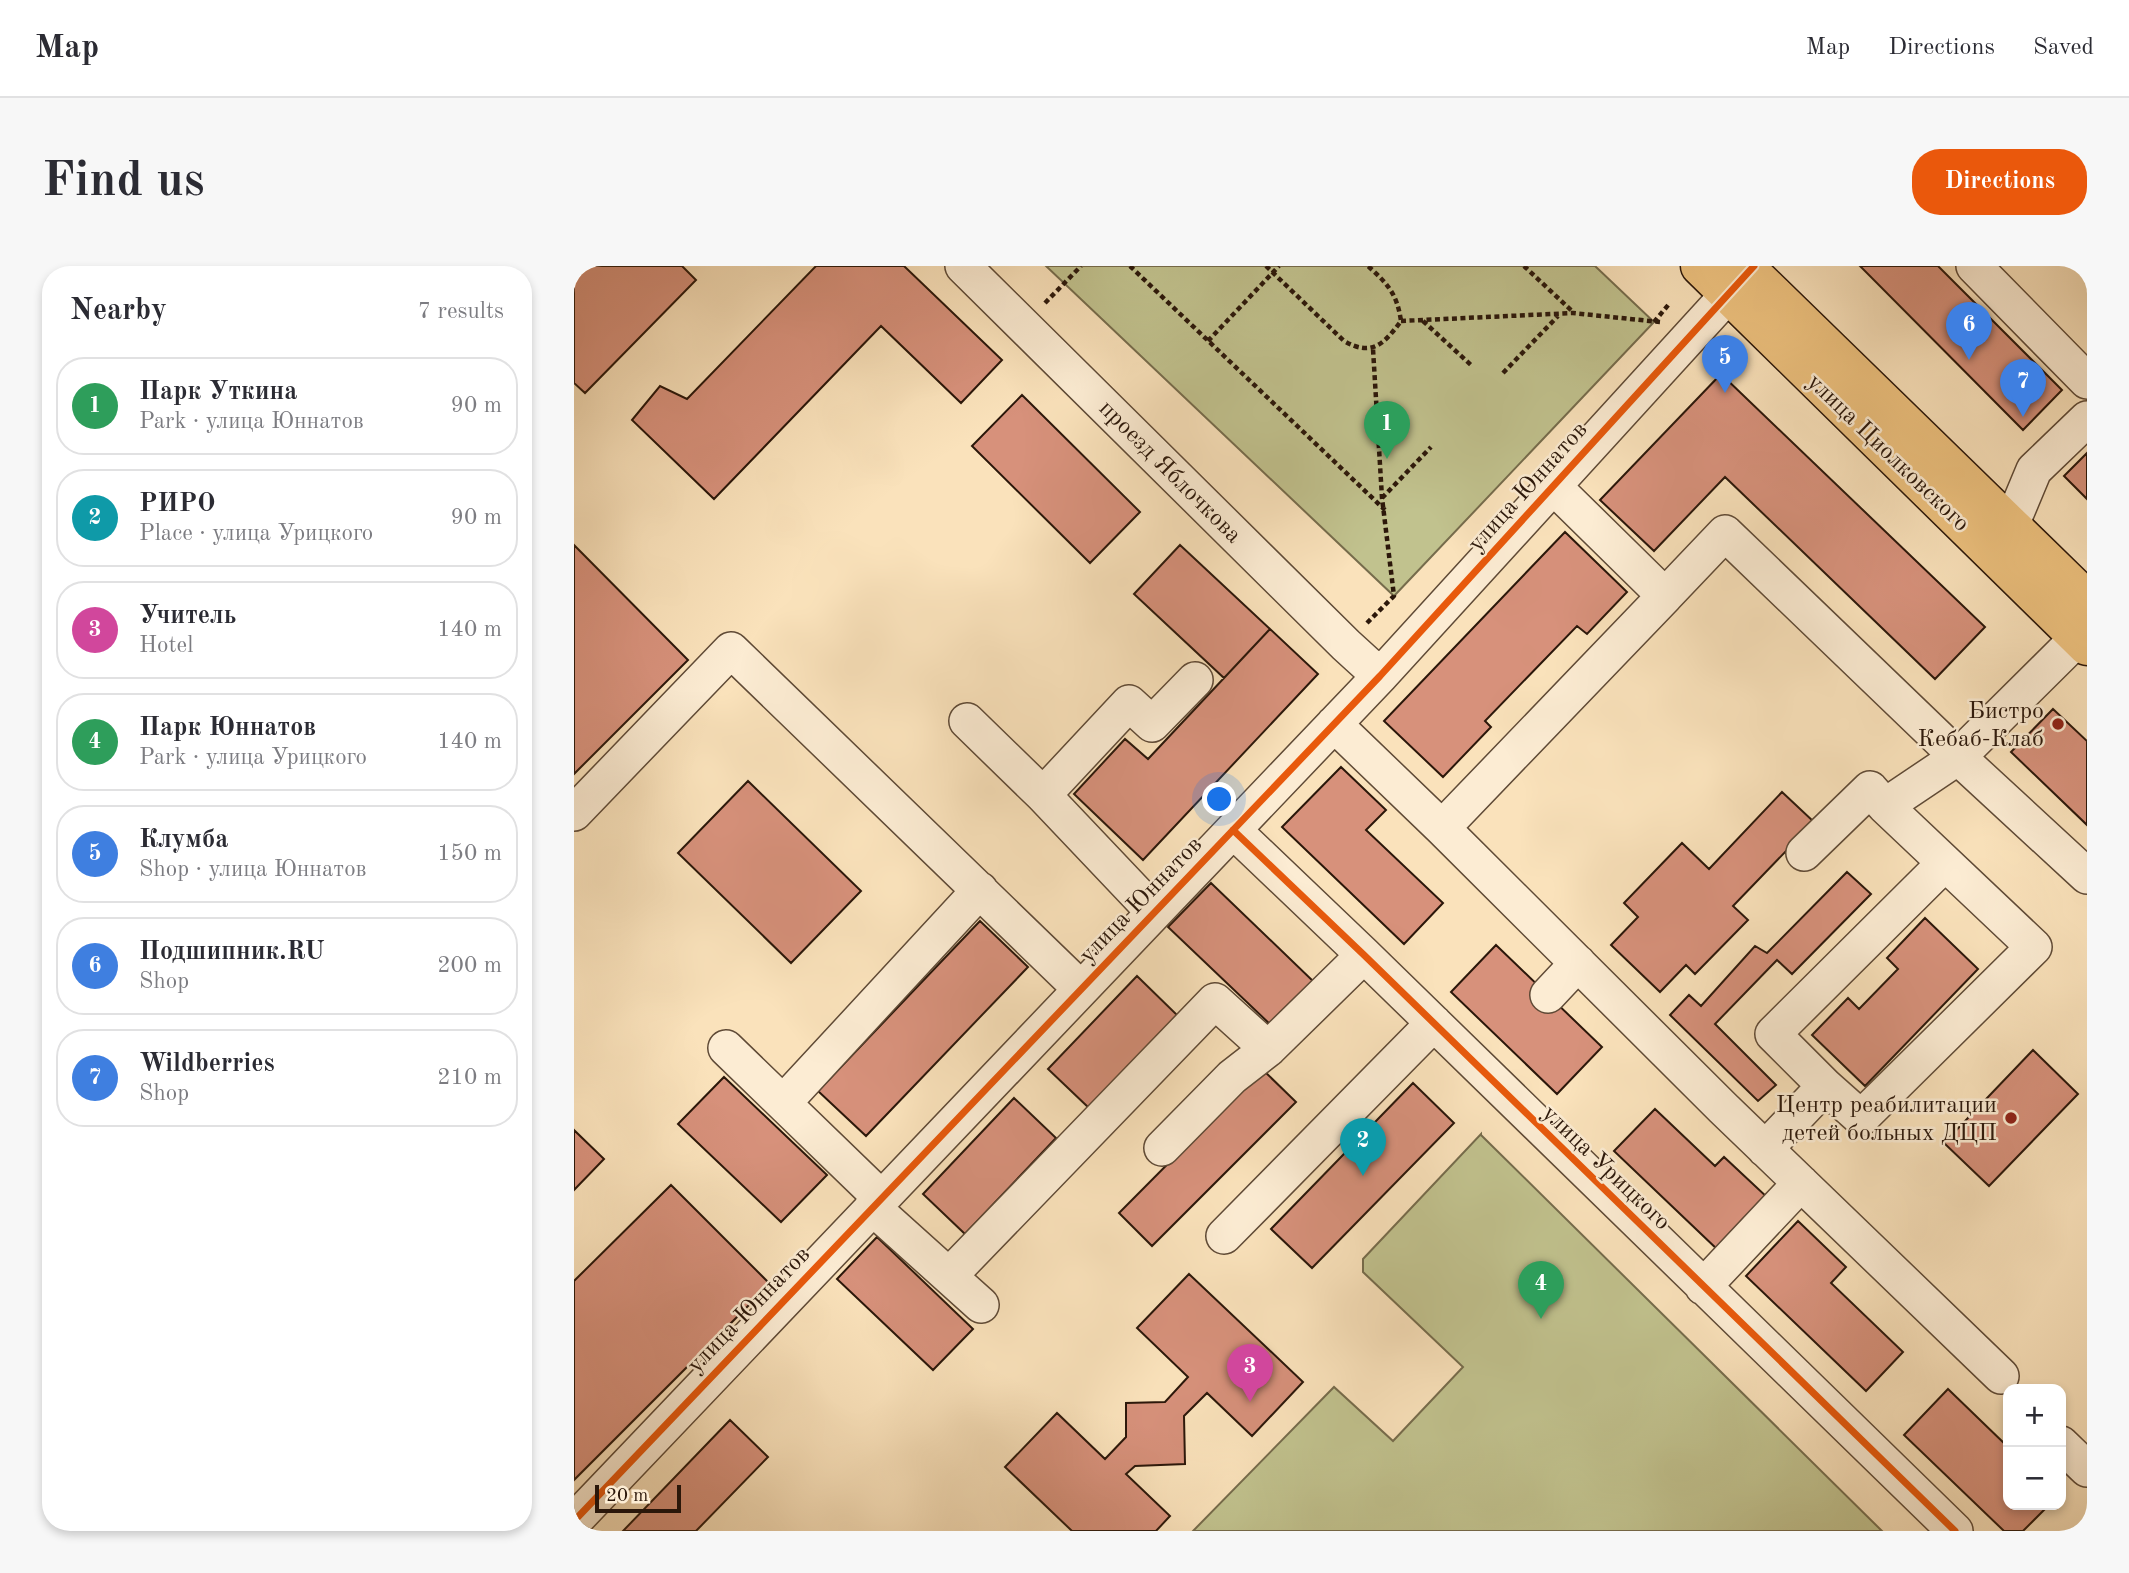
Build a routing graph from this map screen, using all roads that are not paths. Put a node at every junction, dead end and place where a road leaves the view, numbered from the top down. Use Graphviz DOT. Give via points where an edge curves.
graph roads {
  1 [pos="963,266"];
  2 [pos="1700,266"];
  3 [pos="1973,266"];
  4 [pos="1744,274"];
  5 [pos="2087,382"];
  6 [pos="2087,419"];
  7 [pos="1553,486"];
  8 [pos="2011,525"];
  9 [pos="1665,596"];
  10 [pos="2087,600"];
  11 [pos="2084,637"];
  12 [pos="1380,676"];
  13 [pos="1195,680"];
  14 [pos="967,721"];
  15 [pos="1334,724"];
  16 [pos="1958,757"];
  17 [pos="1043,796"];
  18 [pos="1885,806"];
  19 [pos="574,813"];
  20 [pos="1442,828"];
  21 [pos="1233,830"];
  22 [pos="1804,853"];
  23 [pos="1945,863"];
  24 [pos="2087,876"];
  25 [pos="980,890"];
  26 [pos="1154,912"];
  27 [pos="1364,955"];
  28 [pos="1578,963"];
  29 [pos="1081,989"];
  30 [pos="1548,995"];
  31 [pos="1434,1023"];
  32 [pos="726,1048"];
  33 [pos="1269,1049"];
  34 [pos="1825,1086"];
  35 [pos="784,1102"];
  36 [pos="1162,1148"];
  37 [pos="1765,1149"];
  38 [pos="1801,1184"];
  39 [pos="877,1203"];
  40 [pos="1224,1236"];
  41 [pos="949,1276"];
  42 [pos="1703,1287"];
  43 [pos="981,1305"];
  44 [pos="2001,1376"];
  45 [pos="2064,1447"];
  46 [pos="2087,1469"];
  47 [pos="574,1521"];
  48 [pos="1955,1531"];
  1 -- 12 [label="street, проезд Яблочкова"];
  2 -- 4 [label="main road, улица Циолковского"];
  3 -- 5 [label="street"];
  4 -- 7 [label="street, улица Юннатов"];
  4 -- 8 [label="main road, улица Циолковского"];
  4 -- 11 [label="main road, улица Циолковского"];
  6 -- 8 [label="street" via="2034,470"];
  7 -- 9 [label="street"];
  7 -- 12 [label="street, улица Юннатов"];
  8 -- 10 [label="main road, улица Циолковского"];
  9 -- 16 [label="street" via="1726,533"];
  9 -- 20 [label="street"];
  11 -- 16 [label="street"];
  12 -- 15 [label="street, улица Юннатов"];
  13 -- 17 [label="street" via="1152,724 1129,704"];
  14 -- 17 [label="street"];
  15 -- 20 [label="street"];
  15 -- 21 [label="street, улица Юннатов"];
  16 -- 18 [label="street"];
  16 -- 24 [label="street"];
  17 -- 26 [label="street"];
  18 -- 22 [label="street" via="1870,789"];
  18 -- 23 [label="street"];
  19 -- 25 [label="street" via="731,650"];
  20 -- 28 [label="street"];
  21 -- 26 [label="street, улица Юннатов"];
  21 -- 27 [label="street, улица Урицкого"];
  23 -- 34 [label="street" via="1773,1034"];
  23 -- 34 [label="street" via="2034,947 1861,1118"];
  25 -- 29 [label="street"];
  25 -- 35 [label="street"];
  26 -- 29 [label="street, улица Юннатов"];
  27 -- 31 [label="street, улица Урицкого"];
  27 -- 33 [label="street"];
  28 -- 30 [label="street"];
  28 -- 37 [label="street"];
  29 -- 39 [label="street, улица Юннатов"];
  31 -- 40 [label="street"];
  31 -- 42 [label="street, улица Урицкого"];
  32 -- 35 [label="street"];
  33 -- 36 [label="street" via="1232,1077"];
  33 -- 41 [label="street" via="1215,1001"];
  34 -- 37 [label="street"];
  35 -- 39 [label="street"];
  37 -- 38 [label="street"];
  38 -- 42 [label="street"];
  38 -- 44 [label="street"];
  39 -- 41 [label="street"];
  39 -- 47 [label="street, улица Юннатов"];
  41 -- 43 [label="street"];
  42 -- 48 [label="street, улица Урицкого"];
  45 -- 46 [label="street"];
}
